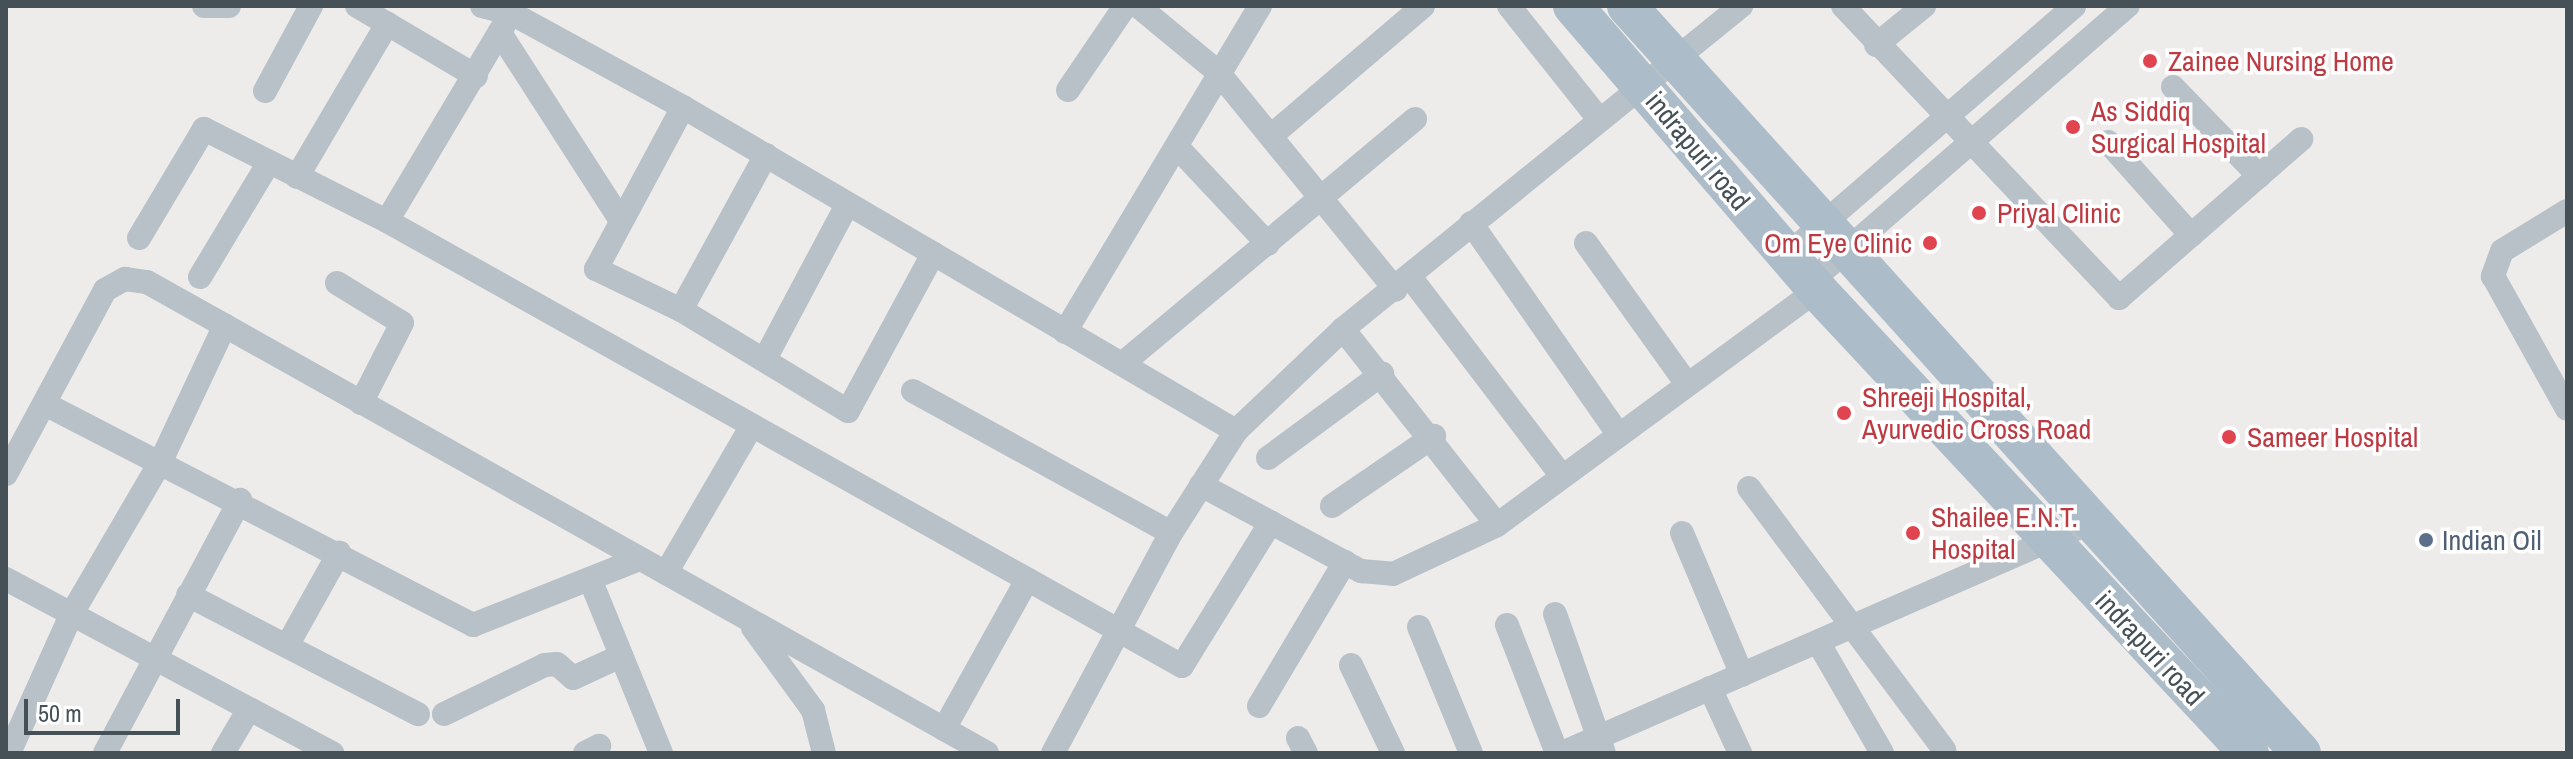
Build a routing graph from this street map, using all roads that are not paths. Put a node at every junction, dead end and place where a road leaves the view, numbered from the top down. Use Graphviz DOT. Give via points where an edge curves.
graph roads {
  1 [pos="204,6"];
  2 [pos="229,6"];
  3 [pos="311,6"];
  4 [pos="357,6"];
  5 [pos="482,6"];
  6 [pos="1125,6"];
  7 [pos="1138,6"];
  8 [pos="1260,6"];
  9 [pos="1423,6"];
  10 [pos="1509,6"];
  11 [pos="1573,6"];
  12 [pos="1627,6"];
  13 [pos="1741,6"];
  14 [pos="1843,6"];
  15 [pos="1924,6"];
  16 [pos="2074,6"];
  17 [pos="2128,6"];
  18 [pos="509,17"];
  19 [pos="387,24"];
  20 [pos="1876,45"];
  21 [pos="1673,60"];
  22 [pos="1218,72"];
  23 [pos="476,76"];
  24 [pos="1642,85"];
  25 [pos="2173,87"];
  26 [pos="1068,90"];
  27 [pos="265,91"];
  28 [pos="683,107"];
  29 [pos="1944,118"];
  30 [pos="1415,119"];
  31 [pos="1599,119"];
  32 [pos="1271,136"];
  33 [pos="2301,139"];
  34 [pos="1973,140"];
  35 [pos="2108,142"];
  36 [pos="1179,149"];
  37 [pos="766,155"];
  38 [pos="269,162"];
  39 [pos="2259,176"];
  40 [pos="297,177"];
  41 [pos="1321,197"];
  42 [pos="847,205"];
  43 [pos="2567,211"];
  44 [pos="620,219"];
  45 [pos="387,221"];
  46 [pos="1471,223"];
  47 [pos="2191,235"];
  48 [pos="1834,236"];
  49 [pos="139,238"];
  50 [pos="1586,243"];
  51 [pos="1268,244"];
  52 [pos="933,254"];
  53 [pos="1804,275"];
  54 [pos="200,277"];
  55 [pos="337,283"];
  56 [pos="1404,284"];
  57 [pos="681,310"];
  58 [pos="225,325"];
  59 [pos="1343,329"];
  60 [pos="1065,332"];
  61 [pos="765,359"];
  62 [pos="1122,364"];
  63 [pos="1382,374"];
  64 [pos="1687,384"];
  65 [pos="913,391"];
  66 [pos="361,403"];
  67 [pos="45,404"];
  68 [pos="2567,409"];
  69 [pos="751,427"];
  70 [pos="1236,431"];
  71 [pos="1618,434"];
  72 [pos="1434,436"];
  73 [pos="1268,458"];
  74 [pos="161,461"];
  75 [pos="6,474"];
  76 [pos="1561,475"];
  77 [pos="1201,485"];
  78 [pos="1749,488"];
  79 [pos="240,500"];
  80 [pos="1332,506"];
  81 [pos="2096,520"];
  82 [pos="1271,522"];
  83 [pos="1497,525"];
  84 [pos="1171,533"];
  85 [pos="1682,533"];
  86 [pos="2047,539"];
  87 [pos="339,553"];
  88 [pos="637,560"];
  89 [pos="1345,562"];
  90 [pos="666,573"];
  91 [pos="6,579"];
  92 [pos="590,579"];
  93 [pos="1027,580"];
  94 [pos="188,595"];
  95 [pos="1555,614"];
  96 [pos="71,615"];
  97 [pos="748,621"];
  98 [pos="1856,624"];
  99 [pos="1507,625"];
  100 [pos="1419,627"];
  101 [pos="1119,631"];
  102 [pos="1818,642"];
  103 [pos="287,646"];
  104 [pos="621,656"];
  105 [pos="154,659"];
  106 [pos="1351,665"];
  107 [pos="1742,675"];
  108 [pos="1710,688"];
  109 [pos="1259,706"];
  110 [pos="249,709"];
  111 [pos="418,714"];
  112 [pos="444,714"];
  113 [pos="944,729"];
  114 [pos="1601,745"];
  115 [pos="1944,750"];
  116 [pos="9,753"];
  117 [pos="105,753"];
  118 [pos="223,753"];
  119 [pos="332,753"];
  120 [pos="661,753"];
  121 [pos="824,753"];
  122 [pos="987,753"];
  123 [pos="1053,753"];
  124 [pos="1393,753"];
  125 [pos="1471,753"];
  126 [pos="1559,753"];
  127 [pos="1740,753"];
  128 [pos="1882,753"];
  129 [pos="2249,753"];
  130 [pos="2301,753"];
  1 -- 2 [label="street"];
  3 -- 27 [label="street"];
  4 -- 19 [label="street"];
  5 -- 18 [label="street"];
  6 -- 26 [label="street"];
  7 -- 22 [label="street"];
  8 -- 22 [label="street"];
  9 -- 32 [label="street"];
  10 -- 31 [label="street"];
  11 -- 24 [label="main road, indrapuri road"];
  12 -- 21 [label="main road, indrapuri road"];
  13 -- 21 [label="street"];
  14 -- 20 [label="street"];
  15 -- 20 [label="street"];
  16 -- 29 [label="street"];
  17 -- 34 [label="street"];
  18 -- 23 [label="street"];
  18 -- 28 [label="street"];
  18 -- 44 [label="street"];
  19 -- 23 [label="street"];
  19 -- 40 [label="street"];
  20 -- 29 [label="street"];
  21 -- 24 [label="street"];
  21 -- 48 [label="main road, indrapuri road"];
  22 -- 32 [label="street"];
  22 -- 36 [label="street"];
  23 -- 45 [label="street"];
  24 -- 31 [label="street"];
  24 -- 53 [label="main road, indrapuri road"];
  25 -- 39 [label="street"];
  28 -- 37 [label="street"];
  28 -- 44 [label="street"];
  29 -- 34 [label="street"];
  29 -- 48 [label="street"];
  30 -- 41 [label="street"];
  31 -- 46 [label="street"];
  32 -- 41 [label="street"];
  33 -- 39 [label="street"];
  34 -- 47 [label="street" via="2119,298"];
  34 -- 48 [label="street"];
  35 -- 47 [label="street"];
  36 -- 51 [label="street"];
  36 -- 60 [label="street"];
  37 -- 42 [label="street"];
  37 -- 57 [label="street"];
  38 -- 40 [label="street"];
  38 -- 49 [label="street" via="200,129"];
  38 -- 54 [label="street"];
  39 -- 47 [label="street"];
  40 -- 45 [label="street"];
  41 -- 51 [label="street"];
  41 -- 56 [label="street"];
  42 -- 52 [label="street"];
  42 -- 61 [label="street"];
  43 -- 68 [label="street" via="2502,251 2493,276"];
  44 -- 57 [label="street" via="596,269"];
  45 -- 69 [label="street"];
  46 -- 56 [label="street"];
  46 -- 71 [label="street"];
  48 -- 53 [label="street"];
  48 -- 53 [label="street"];
  48 -- 81 [label="main road, indrapuri road"];
  50 -- 64 [label="street"];
  51 -- 62 [label="street"];
  52 -- 60 [label="street"];
  52 -- 61 [label="street" via="851,411"];
  53 -- 64 [label="street"];
  53 -- 86 [label="main road, indrapuri road"];
  55 -- 66 [label="street" via="402,323"];
  56 -- 59 [label="street"];
  56 -- 76 [label="street"];
  57 -- 61 [label="street"];
  58 -- 66 [label="street"];
  58 -- 67 [label="street" via="147,282 112,284"];
  58 -- 74 [label="street"];
  59 -- 63 [label="street"];
  59 -- 70 [label="street"];
  60 -- 62 [label="street"];
  62 -- 70 [label="street"];
  63 -- 72 [label="street"];
  63 -- 73 [label="street"];
  64 -- 71 [label="street"];
  65 -- 84 [label="street"];
  66 -- 88 [label="street"];
  67 -- 74 [label="street"];
  67 -- 75 [label="street"];
  69 -- 90 [label="street"];
  69 -- 93 [label="street"];
  70 -- 77 [label="street"];
  71 -- 76 [label="street"];
  72 -- 80 [label="street"];
  72 -- 83 [label="street"];
  74 -- 79 [label="street"];
  74 -- 96 [label="street"];
  76 -- 83 [label="street"];
  77 -- 82 [label="street"];
  77 -- 84 [label="street"];
  78 -- 98 [label="street"];
  79 -- 87 [label="street"];
  79 -- 94 [label="street"];
  81 -- 86 [label="street"];
  81 -- 130 [label="main road, indrapuri road"];
  82 -- 89 [label="street"];
  82 -- 101 [label="street" via="1188,662 1174,664"];
  83 -- 89 [label="street" via="1393,574 1378,577"];
  84 -- 101 [label="street"];
  85 -- 107 [label="street"];
  86 -- 98 [label="street"];
  86 -- 129 [label="main road, indrapuri road"];
  87 -- 92 [label="street" via="473,625"];
  87 -- 103 [label="street"];
  88 -- 90 [label="street"];
  88 -- 92 [label="street"];
  89 -- 109 [label="street"];
  90 -- 97 [label="street"];
  91 -- 96 [label="street"];
  92 -- 104 [label="street"];
  93 -- 101 [label="street"];
  93 -- 113 [label="street"];
  94 -- 103 [label="street"];
  94 -- 105 [label="street"];
  95 -- 114 [label="street"];
  96 -- 105 [label="street"];
  96 -- 116 [label="street"];
  97 -- 113 [label="street"];
  97 -- 121 [label="street" via="813,710"];
  98 -- 102 [label="street"];
  98 -- 115 [label="street"];
  99 -- 126 [label="street"];
  100 -- 125 [label="street"];
  101 -- 123 [label="street"];
  102 -- 107 [label="street"];
  102 -- 128 [label="street"];
  103 -- 111 [label="street"];
  104 -- 112 [label="street" via="573,678 557,664 545,665"];
  104 -- 120 [label="street"];
  105 -- 110 [label="street"];
  105 -- 117 [label="street"];
  106 -- 124 [label="street"];
  107 -- 108 [label="street"];
  108 -- 114 [label="street"];
  108 -- 127 [label="street"];
  110 -- 118 [label="street"];
  110 -- 119 [label="street"];
  113 -- 122 [label="street"];
  114 -- 126 [label="street"];
}
